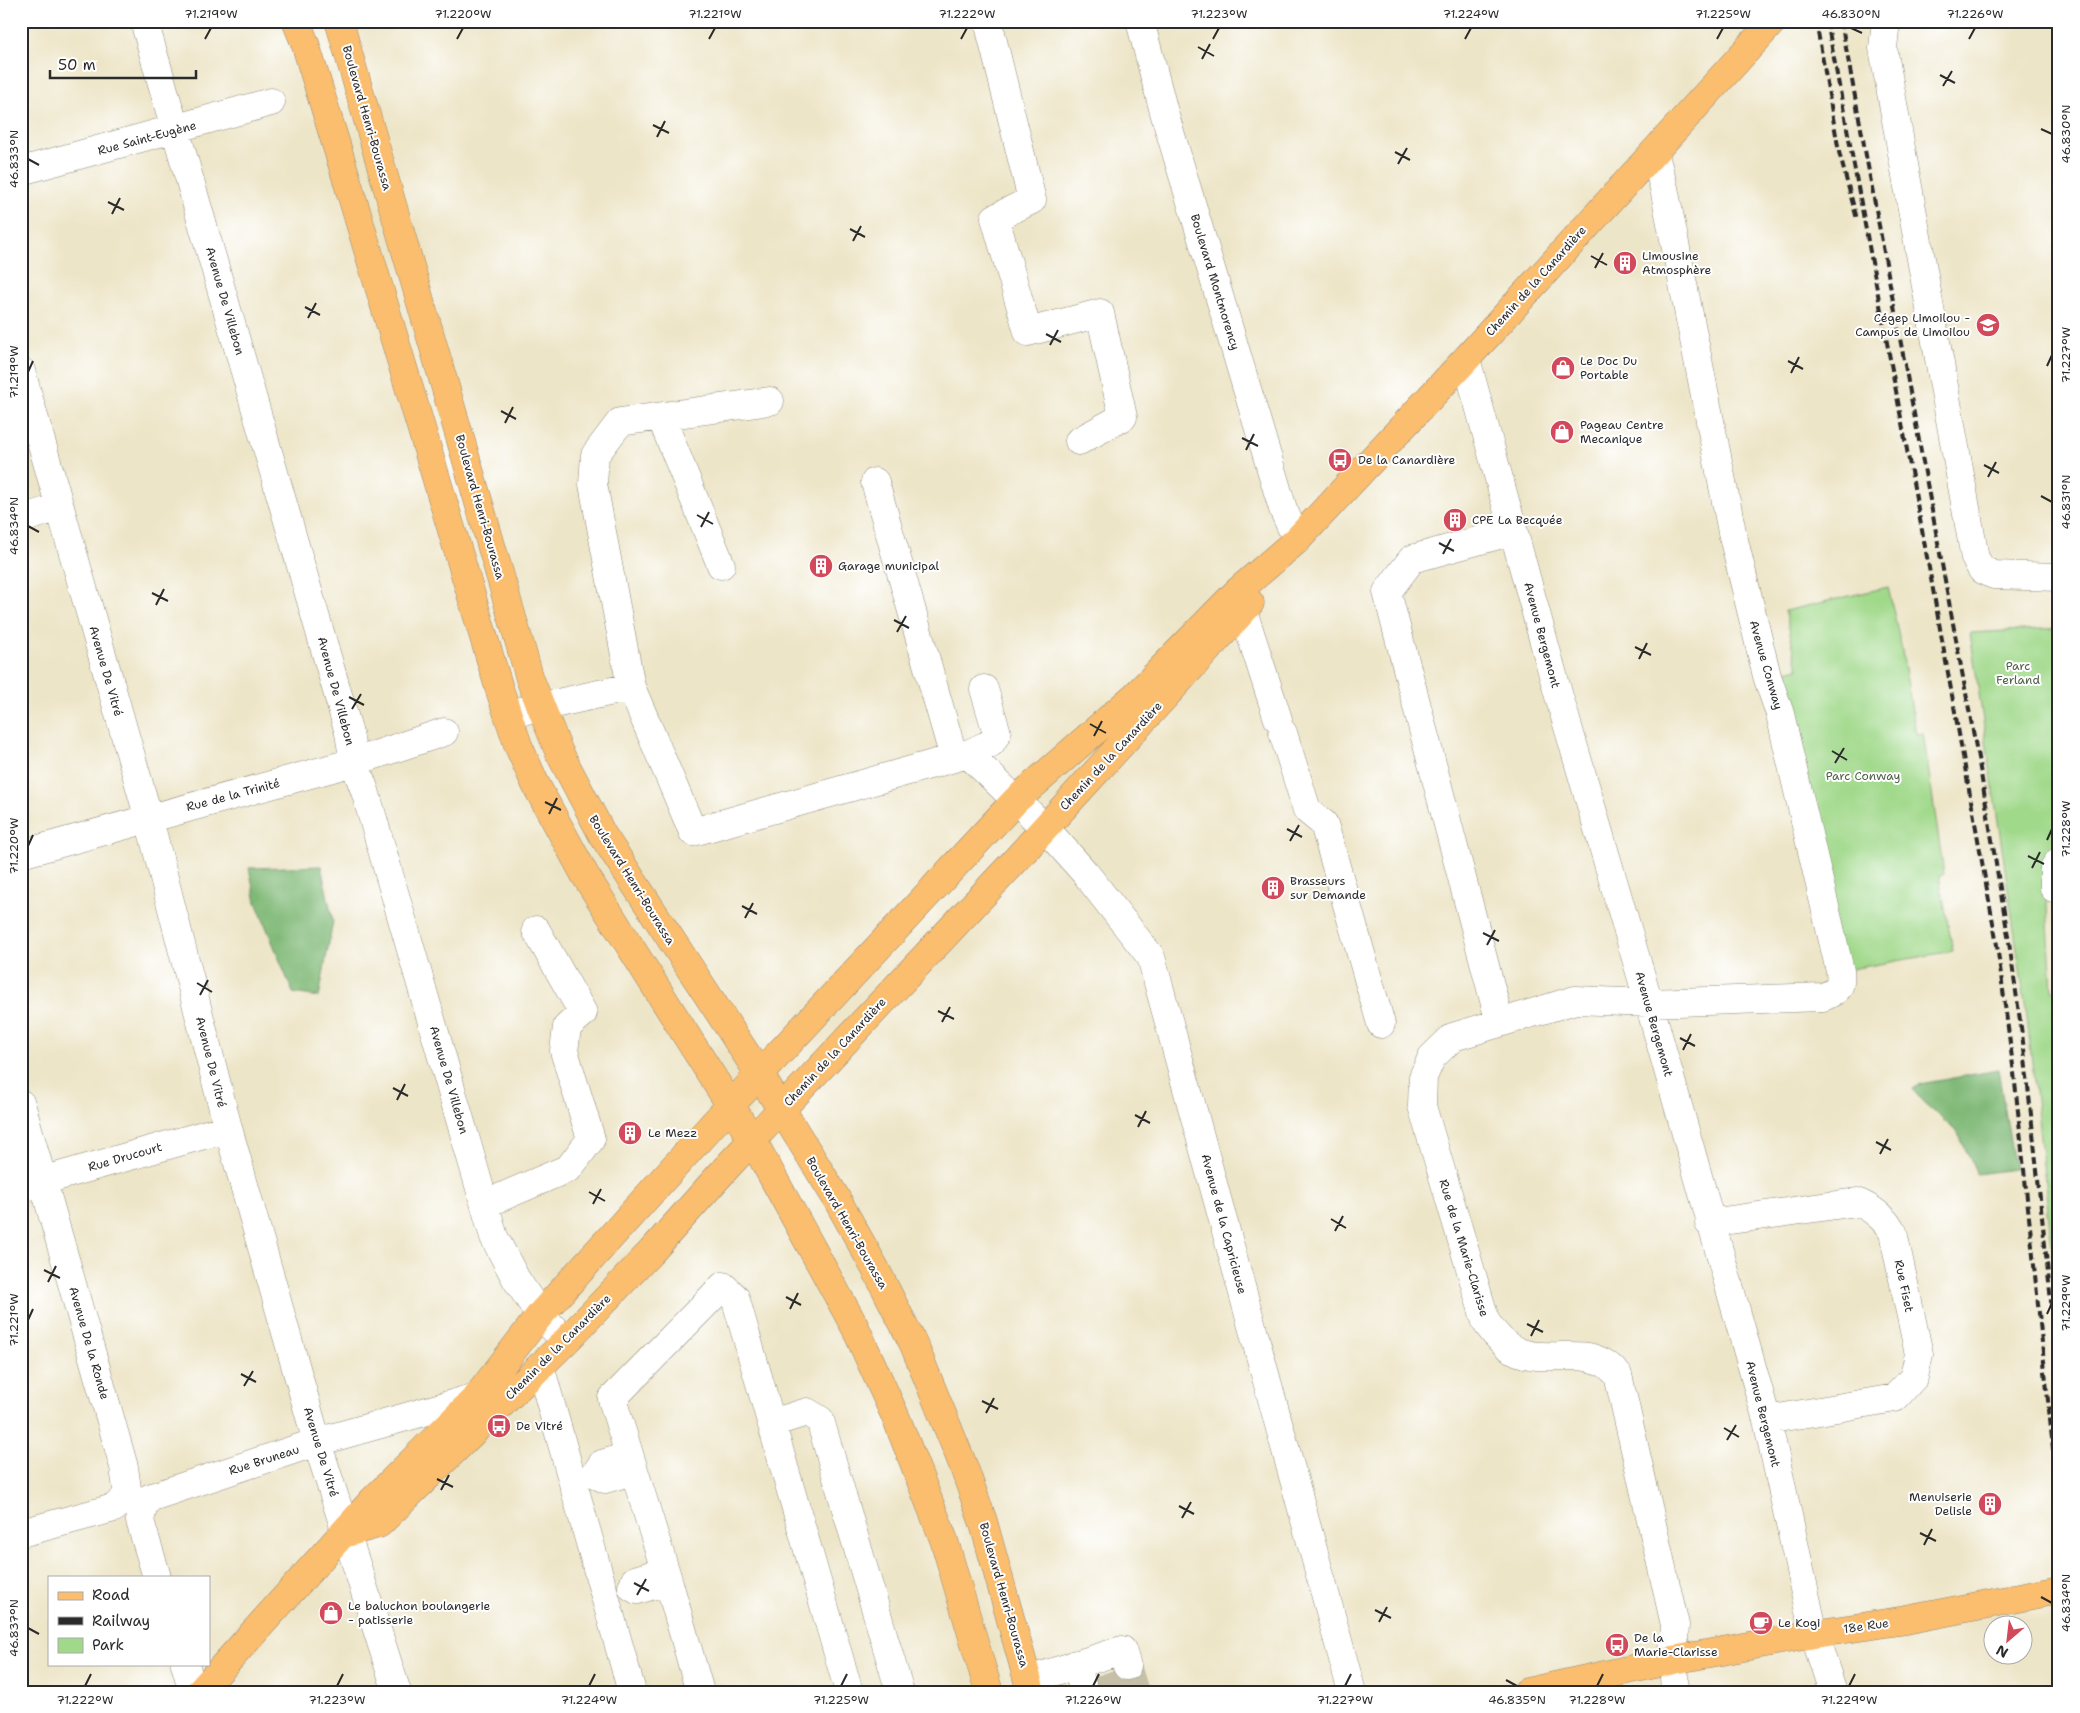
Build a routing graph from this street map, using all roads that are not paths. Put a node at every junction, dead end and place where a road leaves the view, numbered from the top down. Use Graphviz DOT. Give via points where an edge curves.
graph roads {
  1 [pos="144,21"];
  2 [pos="296,21"];
  3 [pos="339,21"];
  4 [pos="988,21"];
  5 [pos="1140,21"];
  6 [pos="1773,21"];
  7 [pos="1886,21"];
  8 [pos="271,102"];
  9 [pos="176,130"];
  10 [pos="1654,152"];
  11 [pos="21,171"];
  12 [pos="1466,359"];
  13 [pos="21,371"];
  14 [pos="770,401"];
  15 [pos="661,416"];
  16 [pos="1080,441"];
  17 [pos="875,482"];
  18 [pos="60,507"];
  19 [pos="21,519"];
  20 [pos="1513,531"];
  21 [pos="1297,540"];
  22 [pos="721,565"];
  23 [pos="2059,577"];
  24 [pos="1244,611"];
  25 [pos="631,687"];
  26 [pos="984,689"];
  27 [pos="542,708"];
  28 [pos="508,714"];
  29 [pos="444,732"];
  30 [pos="961,756"];
  31 [pos="354,762"];
  32 [pos="1016,800"];
  33 [pos="149,819"];
  34 [pos="1045,828"];
  35 [pos="21,854"];
  36 [pos="2059,861"];
  37 [pos="2054,888"];
  38 [pos="536,930"];
  39 [pos="1649,1003"];
  40 [pos="1500,1023"];
  41 [pos="1381,1024"];
  42 [pos="760,1075"];
  43 [pos="21,1104"];
  44 [pos="730,1106"];
  45 [pos="781,1110"];
  46 [pos="228,1128"];
  47 [pos="753,1141"];
  48 [pos="32,1184"];
  49 [pos="485,1204"];
  50 [pos="1709,1223"];
  51 [pos="540,1315"];
  52 [pos="566,1341"];
  53 [pos="540,1366"];
  54 [pos="477,1397"];
  55 [pos="1766,1420"];
  56 [pos="772,1423"];
  57 [pos="317,1442"];
  58 [pos="631,1463"];
  59 [pos="584,1477"];
  60 [pos="135,1502"];
  61 [pos="346,1532"];
  62 [pos="21,1533"];
  63 [pos="157,1576"];
  64 [pos="663,1576"];
  65 [pos="2059,1590"];
  66 [pos="604,1595"];
  67 [pos="1814,1634"];
  68 [pos="1672,1660"];
  69 [pos="186,1666"];
  70 [pos="1097,1671"];
  71 [pos="1030,1686"];
  72 [pos="194,1692"];
  73 [pos="200,1692"];
  74 [pos="397,1692"];
  75 [pos="632,1692"];
  76 [pos="700,1692"];
  77 [pos="849,1692"];
  78 [pos="900,1692"];
  79 [pos="989,1692"];
  80 [pos="1352,1692"];
  81 [pos="1527,1692"];
  82 [pos="1676,1692"];
  83 [pos="1833,1692"];
  1 -- 9 [label="street, Avenue De Villebon"];
  2 -- 28 [label="main road" via="344,167"];
  3 -- 27 [label="main road, Boulevard Henri-Bourassa" via="530,679"];
  4 -- 16 [label="street" via="1032,200 995,218 1028,332 1100,313 1123,417"];
  5 -- 21 [label="street, Boulevard Montmorency" via="1283,509"];
  6 -- 10 [label="main road, Chemin de la Canardière"];
  7 -- 23 [label="street" via="1882,48 1975,558 1982,570 1994,575"];
  8 -- 9 [label="street, Rue Saint-Eugène"];
  9 -- 11 [label="street, Rue Saint-Eugène"];
  9 -- 31 [label="street, Avenue De Villebon" via="349,733"];
  10 -- 12 [label="main road, Chemin de la Canardière"];
  10 -- 39 [label="street, Avenue Conway" via="1664,188 1732,532 1767,676 1780,714 1841,982 1835,992 1823,997"];
  12 -- 20 [label="street, Avenue Bergemont"];
  12 -- 21 [label="main road, Chemin de la Canardière"];
  13 -- 18 [label="street, Avenue De Vitré"];
  14 -- 15 [label="street"];
  15 -- 22 [label="street"];
  15 -- 25 [label="street" via="620,422 595,455 593,484"];
  17 -- 30 [label="street"];
  18 -- 19 [label="street"];
  18 -- 33 [label="street, Avenue De Vitré"];
  20 -- 39 [label="street, Avenue Bergemont"];
  20 -- 40 [label="street" via="1412,559 1387,592"];
  21 -- 24 [label="main road, Chemin de la Canardière"];
  21 -- 32 [label="main road, Chemin de la Canardière" via="1238,591 1136,695"];
  24 -- 34 [label="main road, Chemin de la Canardière"];
  24 -- 41 [label="street" via="1307,810 1324,824"];
  25 -- 27 [label="street"];
  25 -- 30 [label="street" via="693,832"];
  26 -- 30 [label="street" via="997,733 991,742"];
  27 -- 28 [label="street"];
  27 -- 42 [label="main road, Boulevard Henri-Bourassa" via="559,752 602,834"];
  28 -- 44 [label="main road" via="536,785 585,875"];
  29 -- 31 [label="street, Rue de la Trinité"];
  30 -- 32 [label="street, Avenue de la Capricieuse"];
  31 -- 33 [label="street, Rue de la Trinité"];
  31 -- 49 [label="street, Avenue De Villebon"];
  32 -- 34 [label="street, Avenue de la Capricieuse"];
  32 -- 42 [label="main road, Chemin de la Canardière"];
  33 -- 35 [label="street, Rue de la Trinité"];
  33 -- 46 [label="street, Avenue De Vitré"];
  34 -- 45 [label="main road, Chemin de la Canardière"];
  34 -- 80 [label="street, Avenue de la Capricieuse" via="1151,956"];
  36 -- 37 [label="street" via="2054,868"];
  38 -- 49 [label="street" via="583,1013 567,1028 564,1051 591,1139 569,1168"];
  39 -- 40 [label="street, Rue de la Marie-Clarisse" via="1575,1000"];
  39 -- 50 [label="street, Avenue Bergemont"];
  40 -- 68 [label="street, Rue de la Marie-Clarisse" via="1453,1037 1432,1057 1423,1078 1422,1106 1486,1322 1498,1338 1517,1352 1537,1358 1581,1355 1602,1361 1618,1375 1675,1625"];
  42 -- 44 [label="main road, Chemin de la Canardière"];
  42 -- 45 [label="main road, Boulevard Henri-Bourassa"];
  43 -- 48 [label="street, Avenue De la Ronde"];
  44 -- 47 [label="main road"];
  44 -- 51 [label="main road, Chemin de la Canardière"];
  45 -- 47 [label="main road, Chemin de la Canardière"];
  45 -- 71 [label="main road, Boulevard Henri-Bourassa" via="875,1268 914,1345 983,1521"];
  46 -- 48 [label="street, Rue Drucourt"];
  46 -- 57 [label="street, Avenue De Vitré"];
  47 -- 52 [label="main road, Chemin de la Canardière"];
  47 -- 79 [label="main road" via="855,1327 897,1420 944,1540"];
  48 -- 60 [label="street, Avenue De la Ronde"];
  49 -- 51 [label="street, Avenue De Villebon" via="494,1237"];
  50 -- 55 [label="street, Avenue Bergemont"];
  50 -- 55 [label="street, Rue Fiset" via="1857,1202 1884,1218 1893,1232 1919,1354 1914,1377 1895,1398"];
  51 -- 52 [label="street, Avenue De Villebon"];
  51 -- 54 [label="main road, Chemin de la Canardière"];
  52 -- 53 [label="main road, Chemin de la Canardière"];
  53 -- 59 [label="street"];
  53 -- 61 [label="main road, Chemin de la Canardière" via="379,1524"];
  54 -- 57 [label="street, Rue Bruneau"];
  54 -- 61 [label="main road, Chemin de la Canardière"];
  55 -- 67 [label="street, Avenue Bergemont"];
  56 -- 58 [label="street" via="735,1297 723,1286 612,1399"];
  56 -- 77 [label="street"];
  56 -- 78 [label="street" via="807,1412 820,1420"];
  57 -- 60 [label="street, Rue Bruneau"];
  57 -- 61 [label="street, Avenue De Vitré"];
  58 -- 59 [label="street" via="605,1479"];
  58 -- 64 [label="street"];
  59 -- 66 [label="street"];
  60 -- 62 [label="street, Rue Bruneau"];
  60 -- 63 [label="street, Avenue De la Ronde"];
  61 -- 73 [label="main road, Chemin de la Canardière"];
  61 -- 74 [label="street, Avenue De Vitré"];
  64 -- 66 [label="street" via="657,1584"];
  64 -- 76 [label="street"];
  65 -- 67 [label="main road, 18e Rue"];
  66 -- 75 [label="street"];
  67 -- 68 [label="main road, 18e Rue"];
  67 -- 83 [label="street, Avenue Bergemont"];
  68 -- 81 [label="main road, 18e Rue"];
  68 -- 82 [label="street, Rue de la Marie-Clarisse"];
  69 -- 72 [label="street"];
  70 -- 71 [label="street"];
}
